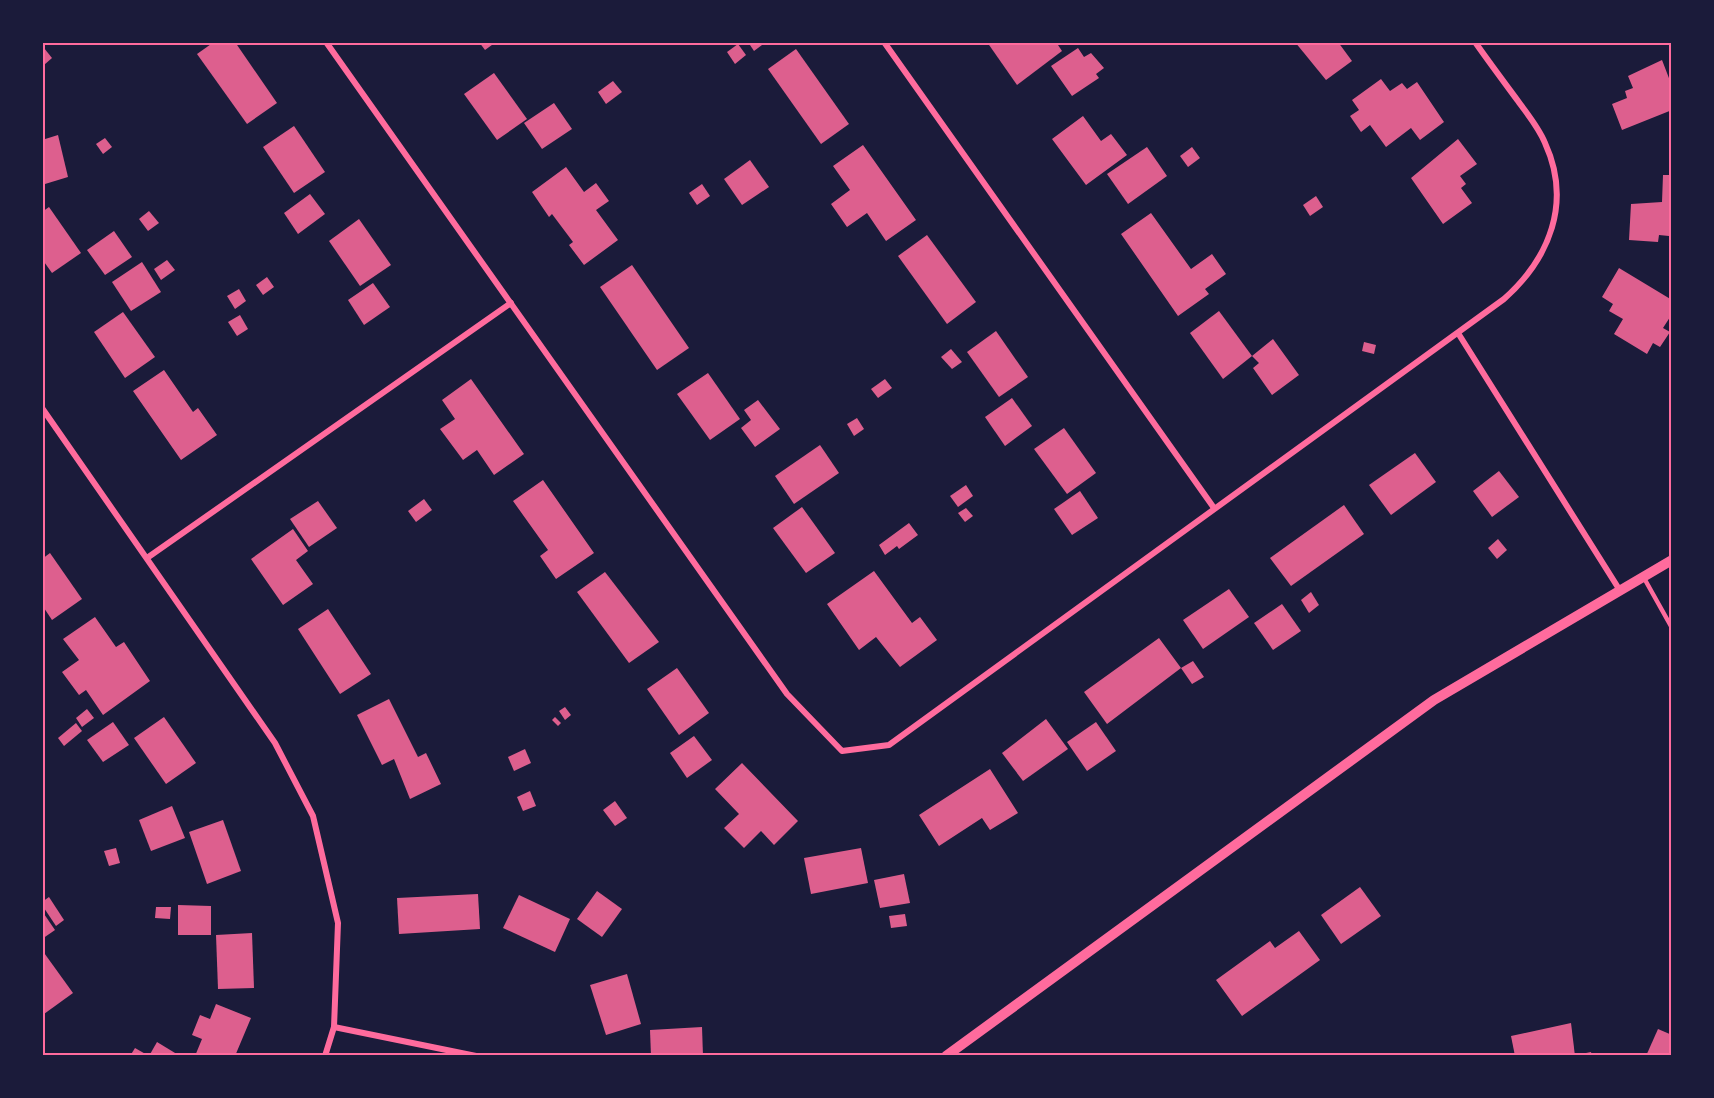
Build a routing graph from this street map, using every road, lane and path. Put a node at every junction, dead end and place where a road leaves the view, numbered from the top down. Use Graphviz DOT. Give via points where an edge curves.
graph roads {
  1 [pos="326,42"];
  2 [pos="884,42"];
  3 [pos="1475,42"];
  4 [pos="511,303"];
  5 [pos="1458,333"];
  6 [pos="42,408"];
  7 [pos="1214,508"];
  8 [pos="147,558"];
  9 [pos="1672,560"];
  10 [pos="1643,576"];
  11 [pos="1619,589"];
  12 [pos="1672,628"];
  13 [pos="334,1027"];
  14 [pos="325,1056"];
  15 [pos="476,1056"];
  16 [pos="946,1056"];
  1 -- 4 [label="street"];
  2 -- 7 [label="street"];
  3 -- 5 [label="street" via="1545,143 1557,191 1549,240 1523,282"];
  4 -- 7 [label="street" via="787,694 842,751 889,745"];
  4 -- 8 [label="street"];
  5 -- 7 [label="street"];
  5 -- 11 [label="street"];
  6 -- 8 [label="street"];
  8 -- 13 [label="street" via="275,743 313,816 338,923"];
  9 -- 10 [label="street"];
  10 -- 11 [label="street"];
  10 -- 12 [label="lane"];
  11 -- 16 [label="street" via="1434,700"];
  13 -- 14 [label="street"];
  13 -- 15 [label="street"];
}
